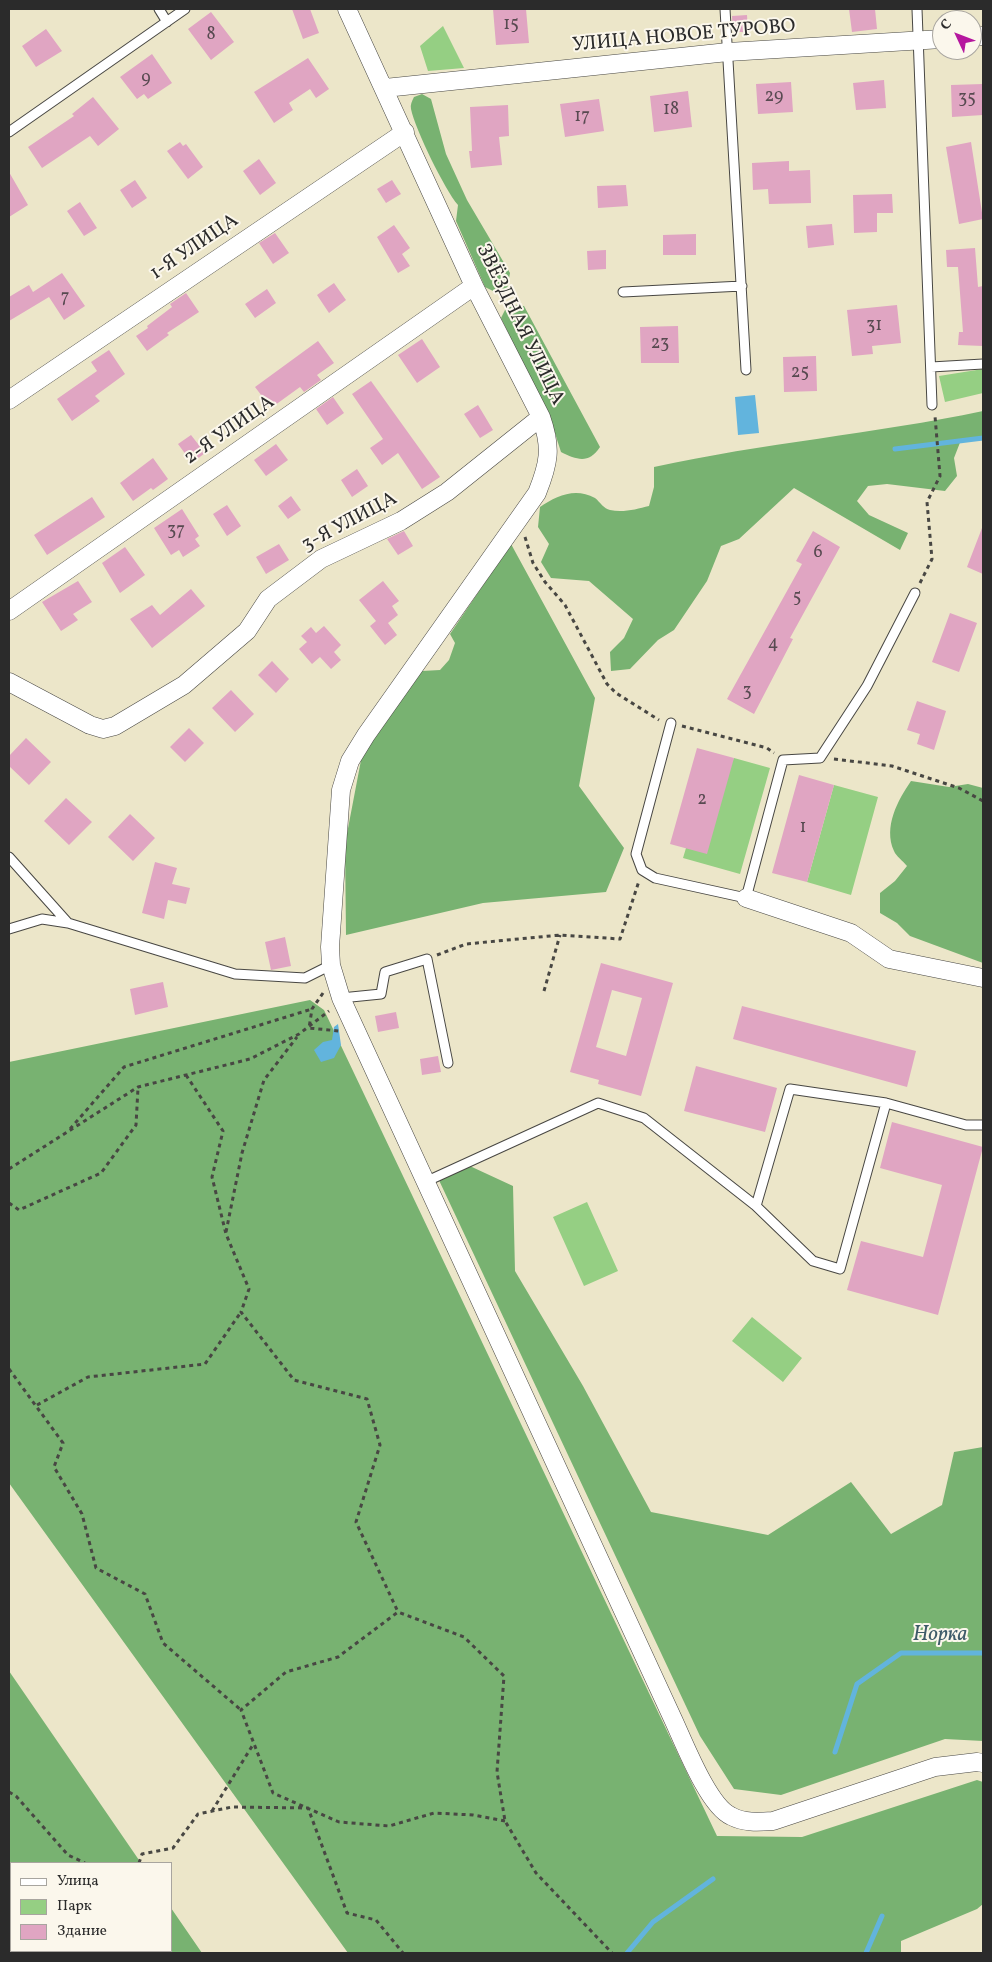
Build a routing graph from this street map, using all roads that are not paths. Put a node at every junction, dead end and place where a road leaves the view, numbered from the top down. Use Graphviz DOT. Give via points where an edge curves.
graph roads {
  1 [pos="159,9"];
  2 [pos="185,9"];
  3 [pos="347,9"];
  4 [pos="725,9"];
  5 [pos="917,9"];
  6 [pos="167,22"];
  7 [pos="932,40"];
  8 [pos="918,41"];
  9 [pos="728,52"];
  10 [pos="385,88"];
  11 [pos="9,132"];
  12 [pos="405,132"];
  13 [pos="474,286"];
  14 [pos="742,286"];
  15 [pos="623,292"];
  16 [pos="983,364"];
  17 [pos="930,367"];
  18 [pos="746,370"];
  19 [pos="9,400"];
  20 [pos="932,405"];
  21 [pos="541,417"];
  22 [pos="915,593"];
  23 [pos="9,611"];
  24 [pos="9,682"];
  25 [pos="671,723"];
  26 [pos="9,857"];
  27 [pos="746,898"];
  28 [pos="68,923"];
  29 [pos="9,929"];
  30 [pos="333,970"];
  31 [pos="983,978"];
  32 [pos="341,998"];
  33 [pos="448,1064"];
  34 [pos="886,1103"];
  35 [pos="983,1125"];
  36 [pos="426,1182"];
  37 [pos="756,1206"];
  38 [pos="983,1763"];
  1 -- 6 [label="lane"];
  2 -- 6 [label="lane"];
  3 -- 10 [label="street, ЗВЁЗДНАЯ УЛИЦА"];
  4 -- 9 [label="lane"];
  5 -- 8 [label="lane"];
  6 -- 11 [label="lane"];
  7 -- 8 [label="street, УЛИЦА НОВОЕ ТУРОВО"];
  8 -- 9 [label="street, УЛИЦА НОВОЕ ТУРОВО"];
  8 -- 17 [label="lane"];
  9 -- 10 [label="street, УЛИЦА НОВОЕ ТУРОВО"];
  9 -- 14 [label="lane"];
  10 -- 12 [label="street, ЗВЁЗДНАЯ УЛИЦА"];
  12 -- 13 [label="street, ЗВЁЗДНАЯ УЛИЦА"];
  12 -- 19 [label="street, 1-Я УЛИЦА"];
  13 -- 21 [label="street, ЗВЁЗДНАЯ УЛИЦА"];
  13 -- 23 [label="street, 2-Я УЛИЦА"];
  14 -- 15 [label="lane"];
  14 -- 18 [label="lane"];
  16 -- 17 [label="lane"];
  17 -- 20 [label="lane"];
  21 -- 24 [label="street, 3-Я УЛИЦА" via="447,492 400,521 321,559 268,600 247,631 184,685 115,726 103,729 90,725"];
  21 -- 30 [label="street, ЗВЁЗДНАЯ УЛИЦА" via="549,454 537,493 350,761 341,790 332,886"];
  22 -- 27 [label="lane" via="867,686 820,758 783,760"];
  25 -- 27 [label="lane" via="636,854 642,870 655,878"];
  26 -- 28 [label="lane"];
  27 -- 31 [label="street" via="830,924 851,933 889,959"];
  28 -- 29 [label="lane" via="42,919"];
  28 -- 30 [label="lane" via="235,974 305,978"];
  30 -- 32 [label="street, ЗВЁЗДНАЯ УЛИЦА"];
  32 -- 33 [label="lane" via="381,994 385,972 427,959"];
  32 -- 36 [label="street, ЗВЁЗДНАЯ УЛИЦА"];
  34 -- 35 [label="lane" via="966,1125"];
  34 -- 37 [label="lane" via="790,1089"];
  34 -- 37 [label="lane" via="840,1269 813,1261"];
  36 -- 37 [label="lane" via="598,1103 644,1118"];
  36 -- 38 [label="street, ЗВЁЗДНАЯ УЛИЦА" via="700,1778 729,1816 748,1822 773,1821 935,1767"];
}
